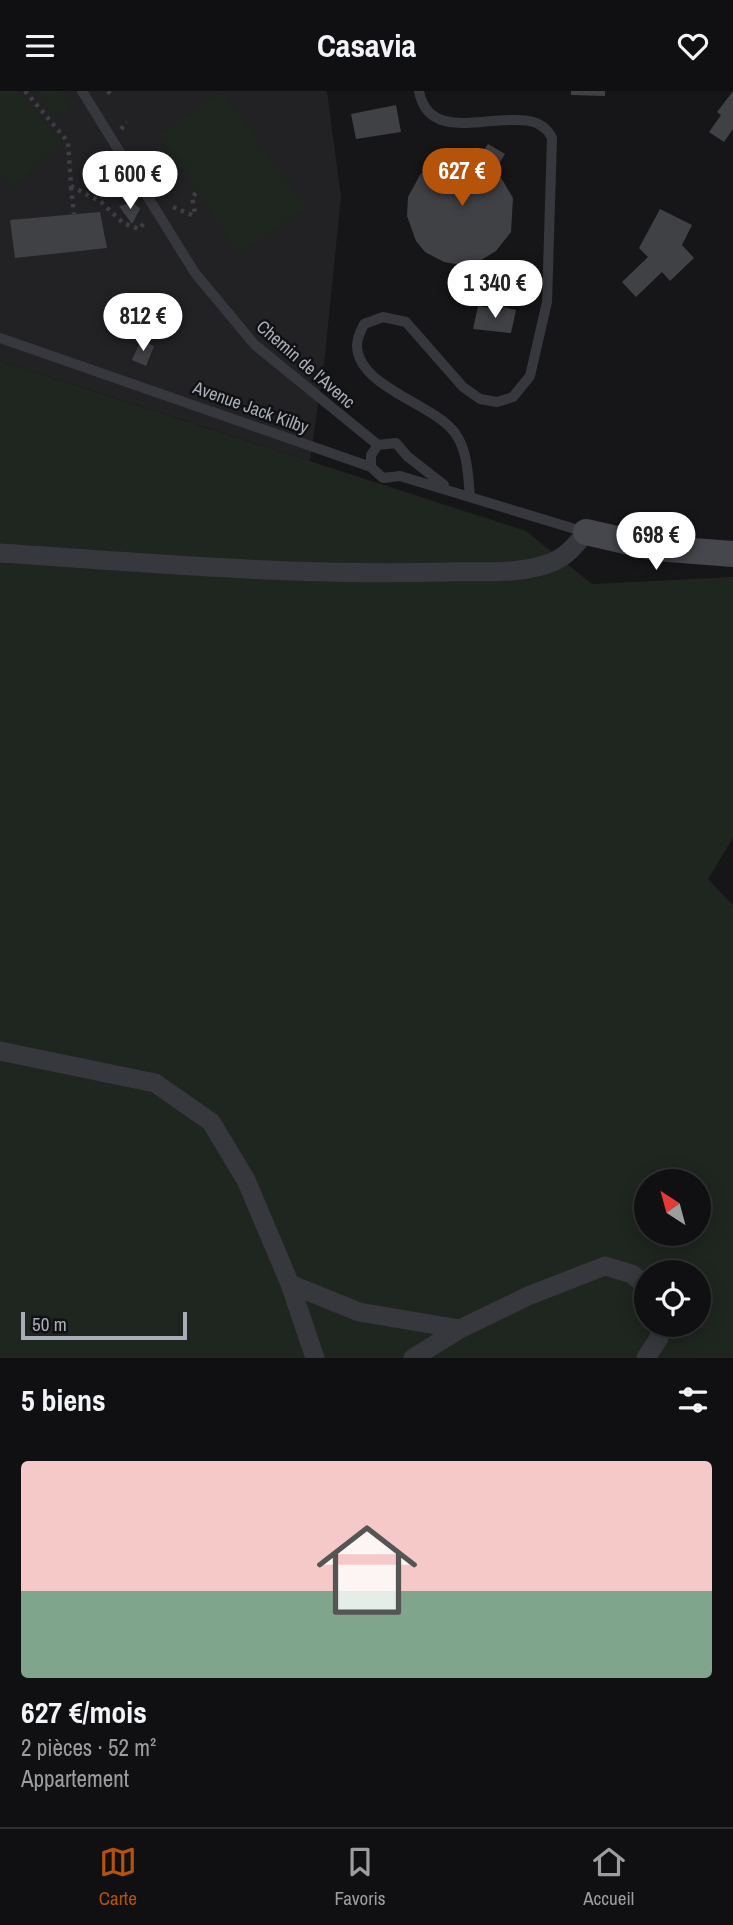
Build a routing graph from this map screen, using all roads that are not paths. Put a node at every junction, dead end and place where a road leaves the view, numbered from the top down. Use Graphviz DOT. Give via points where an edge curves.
graph roads {
  1 [pos="82,91"];
  2 [pos="419,91"];
  3 [pos="0,338"];
  4 [pos="378,445"];
  5 [pos="407,456"];
  6 [pos="371,467"];
  7 [pos="400,476"];
  8 [pos="450,489"];
  9 [pos="470,497"];
  10 [pos="586,532"];
  11 [pos="0,552"];
  12 [pos="733,554"];
  13 [pos="0,1051"];
  14 [pos="634,1276"];
  15 [pos="290,1284"];
  16 [pos="460,1329"];
  17 [pos="659,1337"];
  18 [pos="314,1358"];
  19 [pos="413,1358"];
  20 [pos="646,1358"];
  1 -- 4 [label="lane, Chemin de l'Avenc" via="195,273 255,345"];
  2 -- 9 [label="lane" via="427,112 439,120 523,117 540,121 552,138 547,303 530,376 513,397 497,402 471,393 406,321 383,317 363,324 356,344 361,362 376,380 441,419 456,434 464,450"];
  3 -- 6 [label="lane, Avenue Jack Kilby"];
  4 -- 5 [label="lane, Avenue Jack Kilby" via="396,443"];
  4 -- 6 [label="lane" via="371,455"];
  5 -- 7 [label="lane"];
  5 -- 8 [label="lane, Avenue Jack Kilby"];
  6 -- 7 [label="lane, Avenue Jack Kilby" via="383,478"];
  7 -- 8 [label="lane, Avenue Jack Kilby"];
  8 -- 9 [label="lane, Avenue Jack Kilby"];
  9 -- 10 [label="lane, Avenue Jack Kilby"];
  10 -- 11 [label="street" via="575,547 552,563 525,569 408,573 159,564"];
  10 -- 12 [label="street" via="656,548"];
  13 -- 15 [label="street" via="155,1083 211,1122 246,1180"];
  14 -- 16 [label="street" via="605,1266"];
  15 -- 16 [label="street" via="359,1312"];
  15 -- 18 [label="street"];
  16 -- 19 [label="street"];
  17 -- 20 [label="street"];
}
